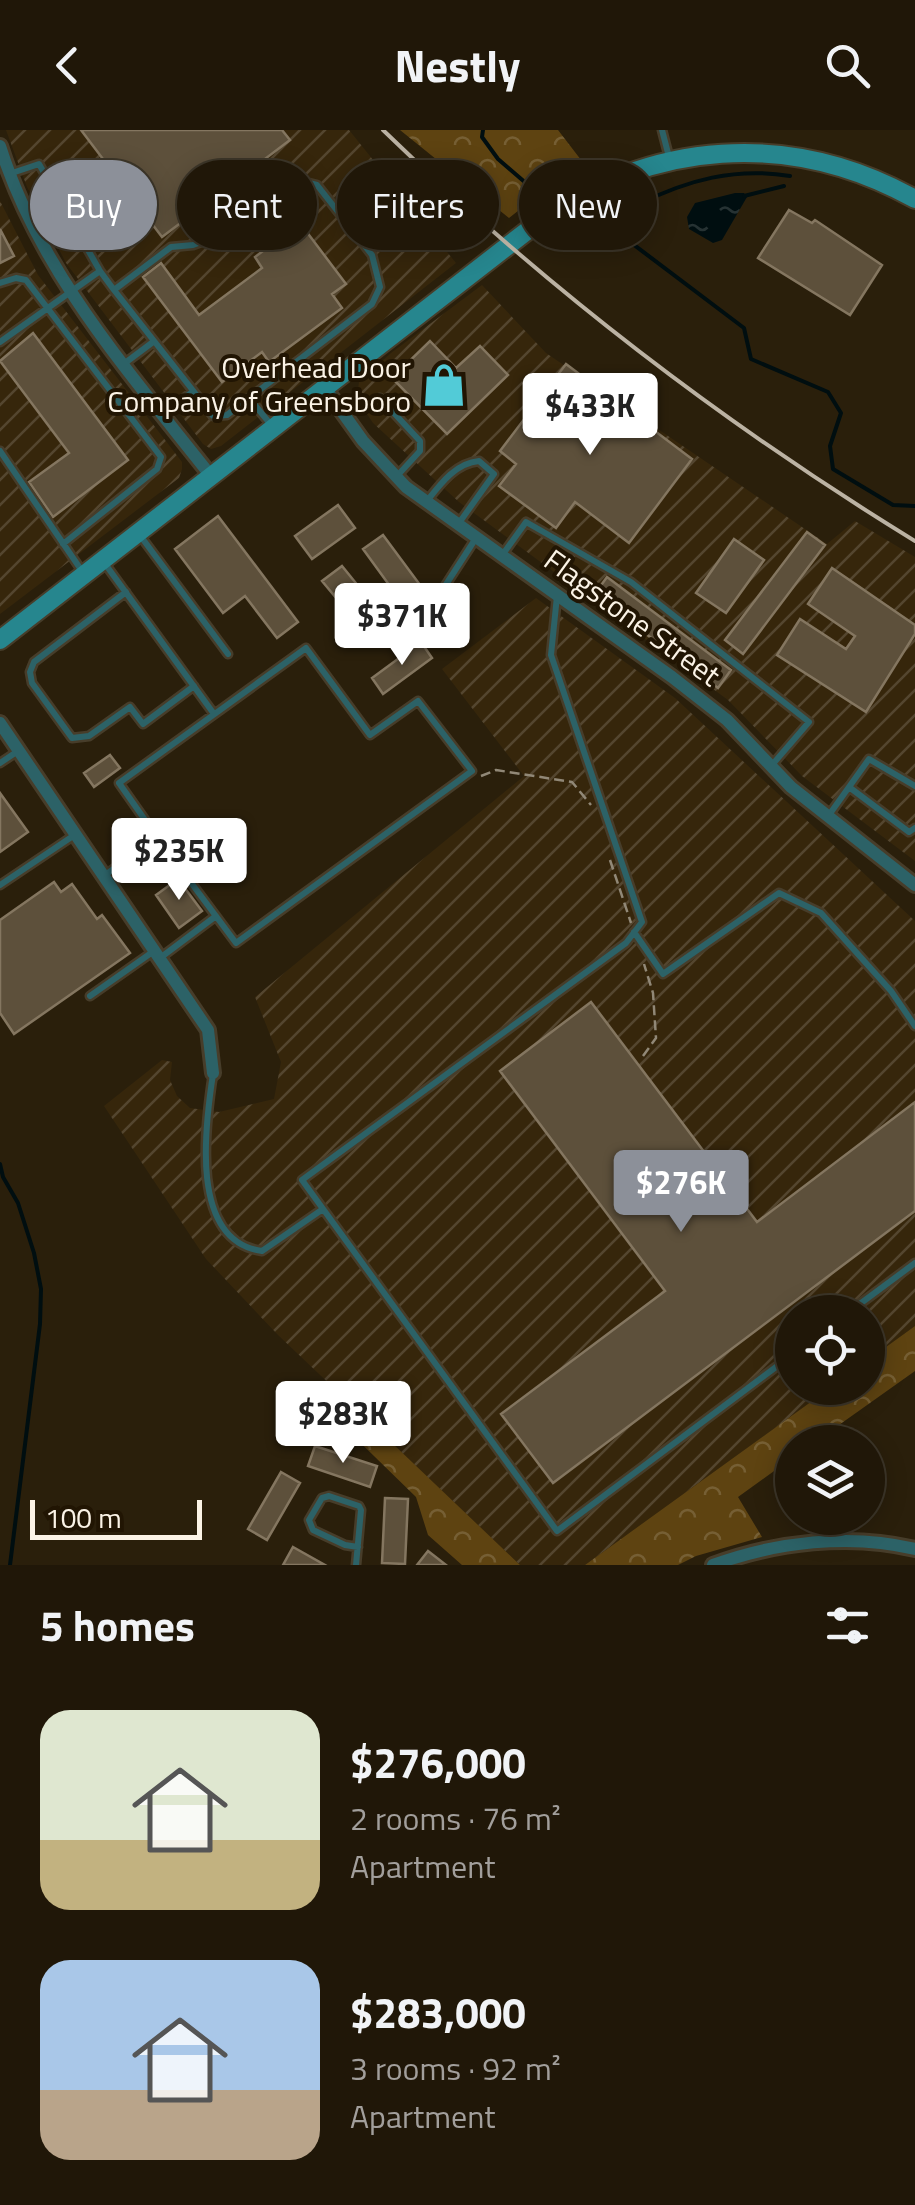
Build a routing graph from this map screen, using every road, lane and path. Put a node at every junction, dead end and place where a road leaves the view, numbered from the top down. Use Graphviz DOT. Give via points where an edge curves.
graph roads {
  1 [pos="662,130"];
  2 [pos="0,146"];
  3 [pos="669,158"];
  4 [pos="6,178"];
  5 [pos="915,199"];
  6 [pos="100,272"];
  7 [pos="0,284"];
  8 [pos="69,290"];
  9 [pos="114,290"];
  10 [pos="47,307"];
  11 [pos="0,342"];
  12 [pos="152,342"];
  13 [pos="124,364"];
  14 [pos="325,388"];
  15 [pos="192,392"];
  16 [pos="249,398"];
  17 [pos="380,398"];
  18 [pos="162,415"];
  19 [pos="273,427"];
  20 [pos="0,451"];
  21 [pos="211,476"];
  22 [pos="397,477"];
  23 [pos="427,502"];
  24 [pos="458,524"];
  25 [pos="138,533"];
  26 [pos="476,537"];
  27 [pos="63,544"];
  28 [pos="502,555"];
  29 [pos="103,560"];
  30 [pos="84,575"];
  31 [pos="126,592"];
  32 [pos="557,594"];
  33 [pos="0,640"];
  34 [pos="379,642"];
  35 [pos="228,654"];
  36 [pos="194,686"];
  37 [pos="214,714"];
  38 [pos="0,723"];
  39 [pos="18,751"];
  40 [pos="0,762"];
  41 [pos="772,765"];
  42 [pos="481,776"];
  43 [pos="915,786"];
  44 [pos="849,787"];
  45 [pos="593,806"];
  46 [pos="829,816"];
  47 [pos="915,828"];
  48 [pos="74,835"];
  49 [pos="157,837"];
  50 [pos="611,862"];
  51 [pos="104,877"];
  52 [pos="915,885"];
  53 [pos="0,886"];
  54 [pos="216,916"];
  55 [pos="635,934"];
  56 [pos="157,955"];
  57 [pos="641,956"];
  58 [pos="90,996"];
  59 [pos="915,1026"];
  60 [pos="642,1056"];
  61 [pos="213,1073"];
  62 [pos="323,1209"];
  63 [pos="915,1264"];
  64 [pos="873,1295"];
  65 [pos="775,1368"];
  66 [pos="358,1547"];
  67 [pos="915,1549"];
  68 [pos="356,1565"];
  69 [pos="714,1565"];
  1 -- 3 [label="lane"];
  2 -- 4 [label="street"];
  3 -- 5 [label="main road" via="746,150 799,154 872,176"];
  3 -- 14 [label="main road" via="569,200"];
  4 -- 6 [label="lane" via="39,164"];
  4 -- 8 [label="street"];
  6 -- 8 [label="lane"];
  6 -- 9 [label="lane"];
  7 -- 10 [label="lane" via="26,280"];
  8 -- 10 [label="lane"];
  8 -- 13 [label="street"];
  9 -- 12 [label="lane"];
  9 -- 16 [label="lane" via="171,248 223,234 305,182 316,185 372,255 380,286 372,304"];
  10 -- 11 [label="lane"];
  10 -- 27 [label="lane" via="161,457 157,469"];
  12 -- 13 [label="lane"];
  12 -- 15 [label="lane"];
  13 -- 18 [label="street"];
  14 -- 19 [label="main road"];
  14 -- 22 [label="street, Flagstone Street"];
  15 -- 16 [label="lane" via="207,412 221,416"];
  15 -- 18 [label="lane"];
  16 -- 19 [label="lane"];
  17 -- 22 [label="lane" via="420,441 420,451"];
  18 -- 21 [label="street"];
  19 -- 21 [label="main road"];
  20 -- 27 [label="lane"];
  21 -- 25 [label="main road"];
  22 -- 23 [label="street, Flagstone Street"];
  23 -- 24 [label="street, Flagstone Street"];
  23 -- 24 [label="lane" via="444,480 480,461 494,474"];
  24 -- 26 [label="street, Flagstone Street"];
  25 -- 29 [label="main road"];
  25 -- 35 [label="lane"];
  26 -- 28 [label="street, Flagstone Street"];
  26 -- 34 [label="lane" via="434,603"];
  27 -- 30 [label="lane"];
  28 -- 32 [label="street, Flagstone Street"];
  28 -- 41 [label="lane" via="526,522 631,582 810,722"];
  29 -- 30 [label="main road"];
  29 -- 31 [label="lane"];
  30 -- 33 [label="main road"];
  31 -- 36 [label="lane"];
  31 -- 36 [label="lane" via="34,662 30,672 72,738 90,736 130,706 142,724"];
  32 -- 41 [label="street, Flagstone Street" via="700,698"];
  32 -- 55 [label="lane" via="551,655 642,922"];
  36 -- 37 [label="lane"];
  37 -- 49 [label="lane" via="119,783"];
  37 -- 54 [label="lane" via="306,648 370,734 418,700 472,772 236,943"];
  38 -- 39 [label="street"];
  39 -- 40 [label="lane"];
  39 -- 48 [label="street"];
  41 -- 46 [label="street, Flagstone Street"];
  42 -- 45 [label="path" via="496,770 572,782"];
  43 -- 44 [label="lane" via="869,759"];
  44 -- 46 [label="lane"];
  44 -- 47 [label="lane" via="909,832"];
  46 -- 52 [label="street, Flagstone Street"];
  48 -- 51 [label="street"];
  48 -- 53 [label="lane"];
  49 -- 51 [label="lane"];
  49 -- 54 [label="lane"];
  50 -- 55 [label="path"];
  51 -- 56 [label="street"];
  54 -- 56 [label="lane"];
  55 -- 59 [label="lane" via="663,974 779,893 822,912"];
  55 -- 62 [label="lane" via="302,1180"];
  56 -- 58 [label="lane"];
  56 -- 61 [label="street" via="208,1030"];
  57 -- 60 [label="path" via="653,993 656,1038"];
  61 -- 62 [label="lane" via="206,1120 208,1198 230,1234 246,1249 262,1251"];
  62 -- 65 [label="lane" via="558,1530"];
  63 -- 64 [label="lane"];
  66 -- 66 [label="lane" via="359,1506 322,1498 309,1526"];
  66 -- 68 [label="lane"];
  67 -- 69 [label="street" via="865,1541 806,1543"];
}
